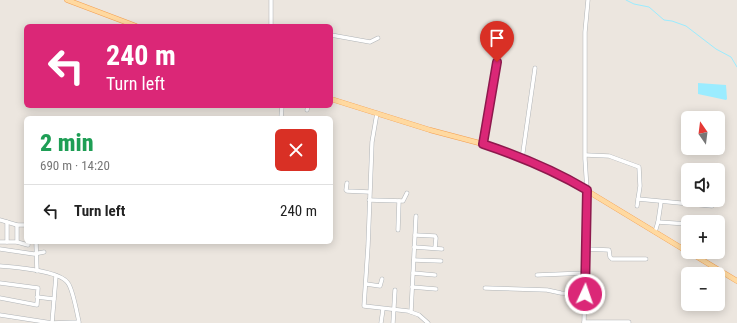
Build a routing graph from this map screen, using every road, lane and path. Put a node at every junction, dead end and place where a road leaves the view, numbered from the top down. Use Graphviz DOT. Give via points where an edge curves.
graph roads {
  1 [pos="68,0"];
  2 [pos="271,0"];
  3 [pos="588,0"];
  4 [pos="131,24"];
  5 [pos="272,24"];
  6 [pos="333,35"];
  7 [pos="378,38"];
  8 [pos="495,59"];
  9 [pos="535,68"];
  10 [pos="333,100"];
  11 [pos="377,113"];
  12 [pos="483,144"];
  13 [pos="586,155"];
  14 [pos="522,159"];
  15 [pos="347,183"];
  16 [pos="587,190"];
  17 [pos="369,192"];
  18 [pos="407,193"];
  19 [pos="638,199"];
  20 [pos="369,200"];
  21 [pos="399,201"];
  22 [pos="661,202"];
  23 [pos="681,204"];
  24 [pos="637,206"];
  25 [pos="416,216"];
  26 [pos="0,220"];
  27 [pos="7,222"];
  28 [pos="658,222"];
  29 [pos="681,224"];
  30 [pos="17,225"];
  31 [pos="24,225"];
  32 [pos="398,230"];
  33 [pos="655,232"];
  34 [pos="414,235"];
  35 [pos="0,242"];
  36 [pos="7,242"];
  37 [pos="17,242"];
  38 [pos="24,243"];
  39 [pos="36,244"];
  40 [pos="414,247"];
  41 [pos="435,248"];
  42 [pos="442,248"];
  43 [pos="681,248"];
  44 [pos="0,249"];
  45 [pos="586,249"];
  46 [pos="44,252"];
  47 [pos="36,254"];
  48 [pos="646,259"];
  49 [pos="700,259"];
  50 [pos="414,260"];
  51 [pos="442,261"];
  52 [pos="0,266"];
  53 [pos="37,271"];
  54 [pos="413,273"];
  55 [pos="586,273"];
  56 [pos="435,274"];
  57 [pos="537,275"];
  58 [pos="56,276"];
  59 [pos="382,279"];
  60 [pos="737,281"];
  61 [pos="0,283"];
  62 [pos="366,284"];
  63 [pos="412,286"];
  64 [pos="485,288"];
  65 [pos="436,289"];
  66 [pos="395,290"];
  67 [pos="585,294"];
  68 [pos="37,297"];
  69 [pos="0,298"];
  70 [pos="54,299"];
  71 [pos="383,309"];
  72 [pos="394,310"];
  73 [pos="411,312"];
  74 [pos="0,315"];
  75 [pos="79,322"];
  76 [pos="52,323"];
  77 [pos="380,323"];
  78 [pos="393,323"];
  79 [pos="428,323"];
  80 [pos="584,323"];
  81 [pos="627,323"];
  1 -- 4 [label="main road"];
  2 -- 5 [label="street"];
  3 -- 13 [label="street" via="585,32"];
  6 -- 7 [label="street" via="370,42"];
  8 -- 12 [label="street"];
  9 -- 14 [label="street"];
  10 -- 11 [label="main road"];
  11 -- 12 [label="main road"];
  11 -- 17 [label="street" via="372,142"];
  12 -- 14 [label="main road"];
  13 -- 16 [label="street"];
  13 -- 19 [label="street" via="609,156 639,167"];
  14 -- 16 [label="main road"];
  15 -- 17 [label="street" via="347,191"];
  16 -- 33 [label="main road"];
  16 -- 45 [label="street"];
  17 -- 20 [label="street"];
  18 -- 21 [label="street" via="403,201"];
  19 -- 22 [label="street"];
  19 -- 24 [label="street"];
  20 -- 21 [label="street"];
  20 -- 62 [label="street"];
  21 -- 32 [label="street"];
  22 -- 23 [label="street"];
  22 -- 28 [label="street"];
  25 -- 34 [label="street"];
  26 -- 27 [label="street"];
  27 -- 30 [label="street"];
  27 -- 36 [label="street"];
  28 -- 29 [label="street"];
  28 -- 33 [label="street"];
  30 -- 31 [label="street"];
  30 -- 37 [label="street"];
  33 -- 43 [label="main road"];
  34 -- 40 [label="street"];
  34 -- 41 [label="street" via="435,236"];
  35 -- 36 [label="street"];
  36 -- 37 [label="street"];
  37 -- 38 [label="street"];
  39 -- 47 [label="street"];
  40 -- 41 [label="street"];
  40 -- 50 [label="street"];
  41 -- 42 [label="street"];
  44 -- 47 [label="street"];
  45 -- 48 [label="street" via="609,249 612,259"];
  45 -- 55 [label="street"];
  46 -- 47 [label="street"];
  47 -- 53 [label="street"];
  49 -- 60 [label="main road"];
  50 -- 51 [label="street"];
  50 -- 54 [label="street"];
  52 -- 53 [label="street"];
  53 -- 58 [label="street"];
  54 -- 56 [label="street"];
  54 -- 63 [label="street"];
  55 -- 57 [label="street"];
  55 -- 67 [label="street"];
  58 -- 70 [label="street"];
  58 -- 75 [label="street" via="69,284"];
  59 -- 62 [label="street" via="380,286"];
  61 -- 68 [label="street" via="38,288"];
  62 -- 71 [label="street" via="364,306"];
  63 -- 65 [label="street"];
  63 -- 73 [label="street"];
  64 -- 67 [label="street"];
  66 -- 72 [label="street"];
  67 -- 80 [label="street"];
  68 -- 69 [label="street" via="37,305"];
  68 -- 70 [label="street"];
  70 -- 76 [label="street"];
  71 -- 72 [label="street"];
  71 -- 77 [label="street"];
  72 -- 73 [label="street"];
  72 -- 78 [label="street"];
  73 -- 79 [label="street"];
  74 -- 76 [label="street"];
  75 -- 76 [label="street"];
  80 -- 81 [label="street"];
}
